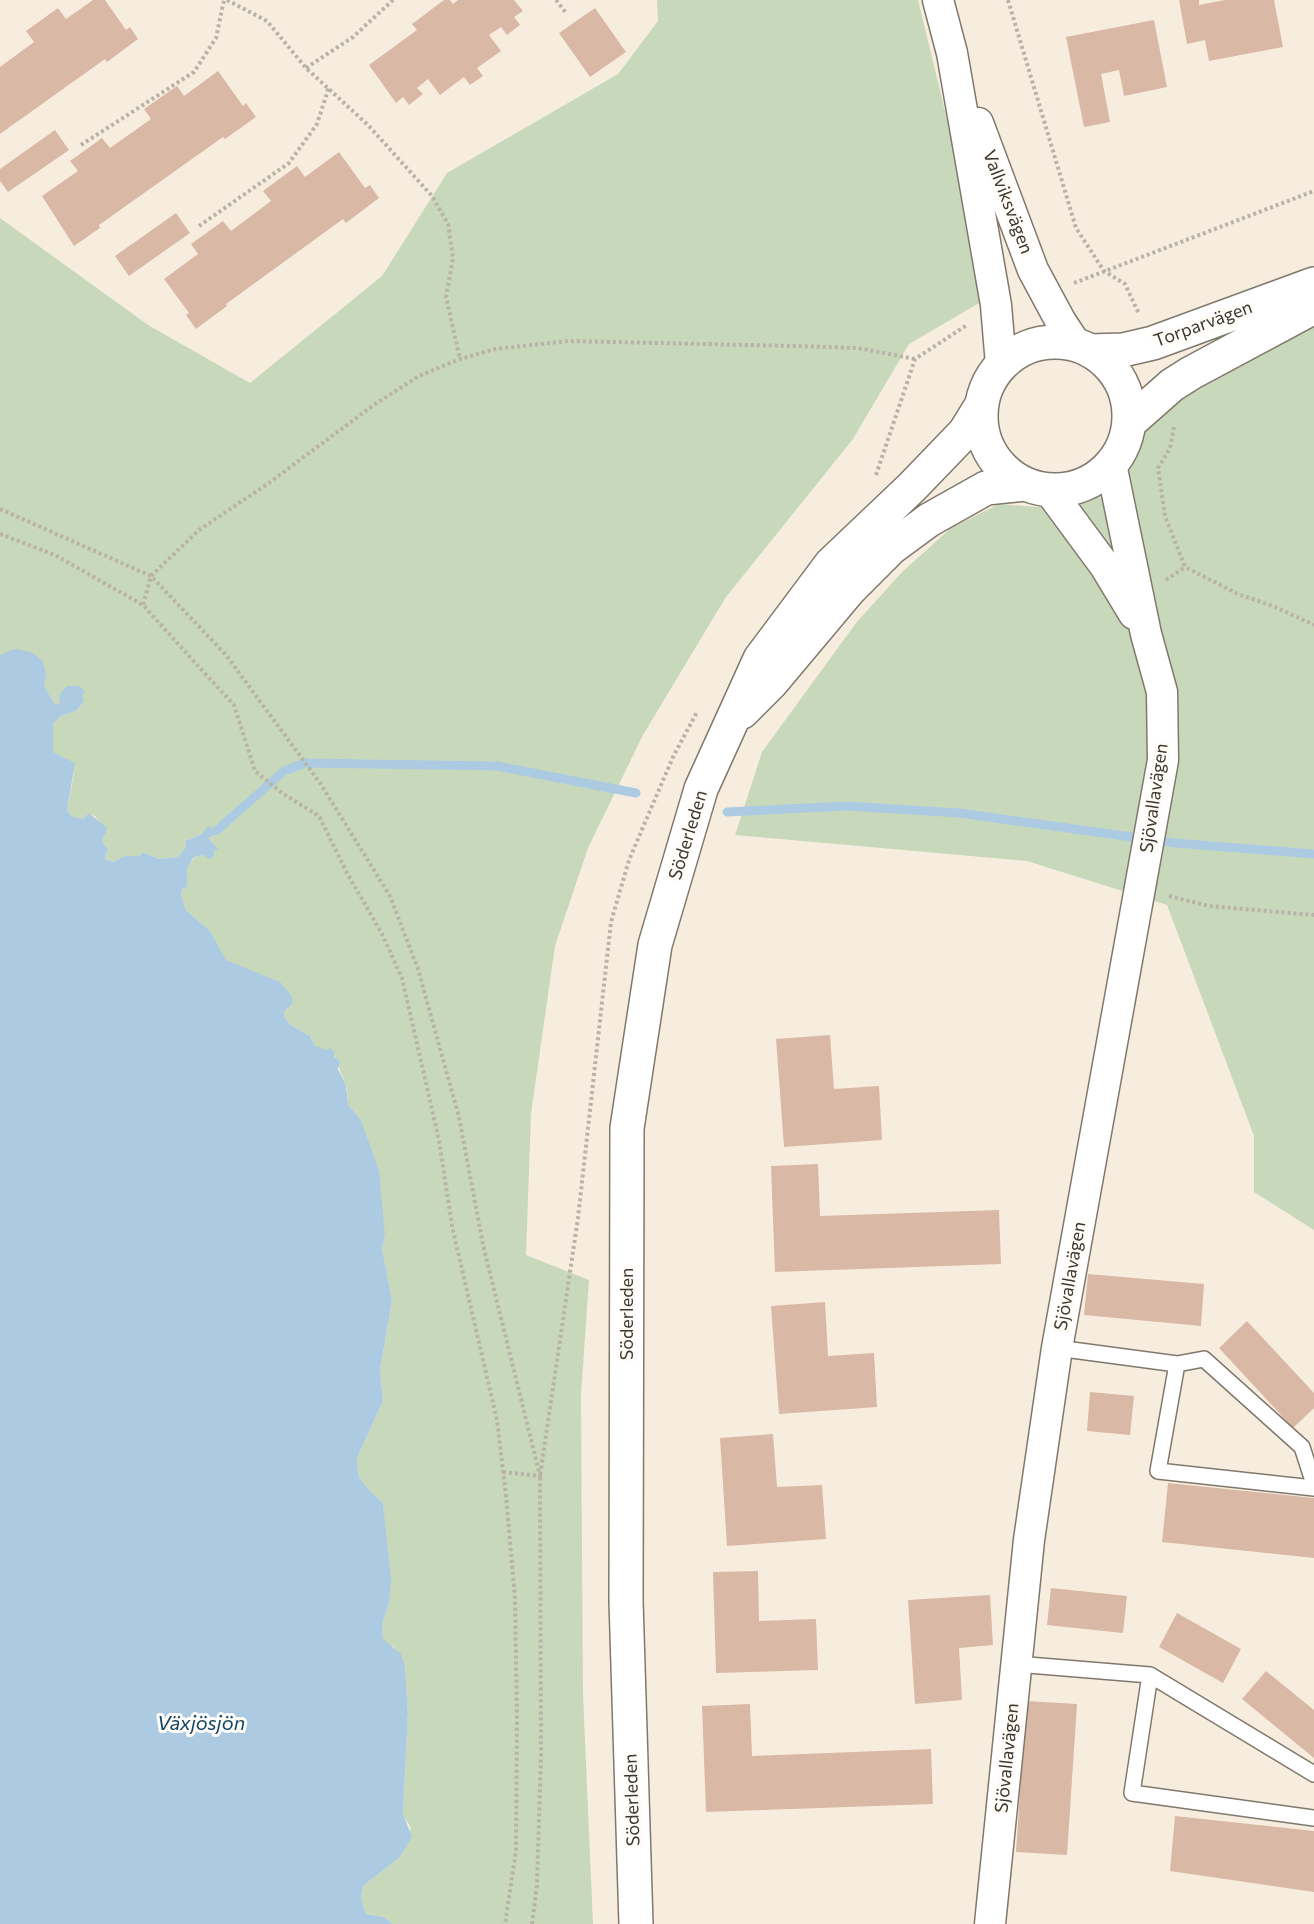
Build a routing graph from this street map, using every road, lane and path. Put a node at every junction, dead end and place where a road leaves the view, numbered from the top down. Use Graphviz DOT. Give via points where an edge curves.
graph roads {
  1 [pos="225,0"];
  2 [pos="393,0"];
  3 [pos="556,0"];
  4 [pos="938,0"];
  5 [pos="1008,0"];
  6 [pos="566,13"];
  7 [pos="952,53"];
  8 [pos="306,68"];
  9 [pos="329,87"];
  10 [pos="81,145"];
  11 [pos="1314,191"];
  12 [pos="200,226"];
  13 [pos="1104,271"];
  14 [pos="1314,284"];
  15 [pos="1043,292"];
  16 [pos="996,305"];
  17 [pos="1314,307"];
  18 [pos="1084,348"];
  19 [pos="460,359"];
  20 [pos="915,359"];
  21 [pos="1000,365"];
  22 [pos="981,406"];
  23 [pos="1176,420"];
  24 [pos="1129,423"];
  25 [pos="1111,464"];
  26 [pos="872,485"];
  27 [pos="1037,487"];
  28 [pos="0,509"];
  29 [pos="0,534"];
  30 [pos="151,576"];
  31 [pos="142,605"];
  32 [pos="1314,625"];
  33 [pos="1146,634"];
  34 [pos="703,702"];
  35 [pos="734,720"];
  36 [pos="1143,874"];
  37 [pos="1314,915"];
  38 [pos="1057,1348"];
  39 [pos="1177,1364"];
  40 [pos="503,1472"];
  41 [pos="540,1476"];
  42 [pos="1314,1486"];
  43 [pos="1016,1665"];
  44 [pos="1150,1675"];
  45 [pos="1314,1774"];
  46 [pos="1314,1818"];
  47 [pos="505,1924"];
  48 [pos="532,1924"];
  49 [pos="636,1924"];
  50 [pos="990,1924"];
  1 -- 8 [label="path" via="267,21"];
  1 -- 10 [label="path" via="216,38 194,72"];
  2 -- 8 [label="path" via="353,37"];
  3 -- 6 [label="path"];
  4 -- 7 [label="street, Vallviksvägen"];
  5 -- 13 [label="path" via="1076,228"];
  7 -- 15 [label="street, Vallviksvägen"];
  7 -- 16 [label="street, Vallviksvägen"];
  8 -- 9 [label="path"];
  9 -- 12 [label="path" via="317,124 289,163"];
  9 -- 19 [label="path" via="432,196 448,224 453,258 446,297"];
  11 -- 13 [label="path"];
  13 -- 15 [label="path"];
  14 -- 18 [label="street, Torparvägen" via="1153,343 1123,350"];
  15 -- 18 [label="street, Vallviksvägen"];
  16 -- 20 [label="path"];
  16 -- 21 [label="street, Vallviksvägen"];
  17 -- 24 [label="street, Torparvägen" via="1191,373"];
  18 -- 21 [label="street" via="1064,342 1036,344"];
  18 -- 24 [label="street" via="1112,369 1120,382 1129,409"];
  19 -- 20 [label="path" via="495,349 568,341 858,348"];
  19 -- 30 [label="path" via="419,376 375,404 199,530"];
  20 -- 26 [label="path"];
  21 -- 22 [label="street" via="987,384"];
  22 -- 27 [label="street" via="982,430 990,453 1005,471"];
  22 -- 35 [label="street, Söderleden" via="965,432 912,488 831,564 752,673"];
  23 -- 32 [label="path" via="1170,448 1158,468 1165,516 1185,567"];
  24 -- 25 [label="street" via="1126,438"];
  25 -- 27 [label="street" via="1074,488"];
  25 -- 33 [label="street, Sjövallavägen"];
  27 -- 33 [label="street, Sjövallavägen" via="1105,566"];
  27 -- 35 [label="street, Söderleden" via="986,488 929,520 891,548 850,588 772,682"];
  28 -- 30 [label="path"];
  29 -- 31 [label="path" via="55,555"];
  30 -- 31 [label="path"];
  30 -- 41 [label="path" via="232,664 320,783 390,896 418,969 459,1117 483,1245"];
  31 -- 40 [label="path" via="234,705 255,771 319,816 402,978 440,1140 452,1226 496,1420"];
  33 -- 36 [label="street, Sjövallavägen" via="1162,692 1163,760"];
  34 -- 41 [label="path" via="673,757 629,860 611,922 578,1218"];
  35 -- 49 [label="street, Söderleden" via="701,789 655,945 627,1128 626,1601"];
  36 -- 37 [label="path" via="1209,906"];
  36 -- 38 [label="street, Sjövallavägen"];
  38 -- 39 [label="lane"];
  38 -- 43 [label="street, Sjövallavägen" via="1029,1540"];
  39 -- 42 [label="lane" via="1204,1359 1302,1447"];
  39 -- 42 [label="lane" via="1158,1471"];
  40 -- 41 [label="path"];
  40 -- 47 [label="path" via="515,1598 517,1721 516,1851"];
  41 -- 48 [label="path" via="541,1756"];
  43 -- 44 [label="lane"];
  43 -- 50 [label="street, Sjövallavägen"];
  44 -- 45 [label="lane"];
  44 -- 46 [label="lane" via="1132,1793"];
}
